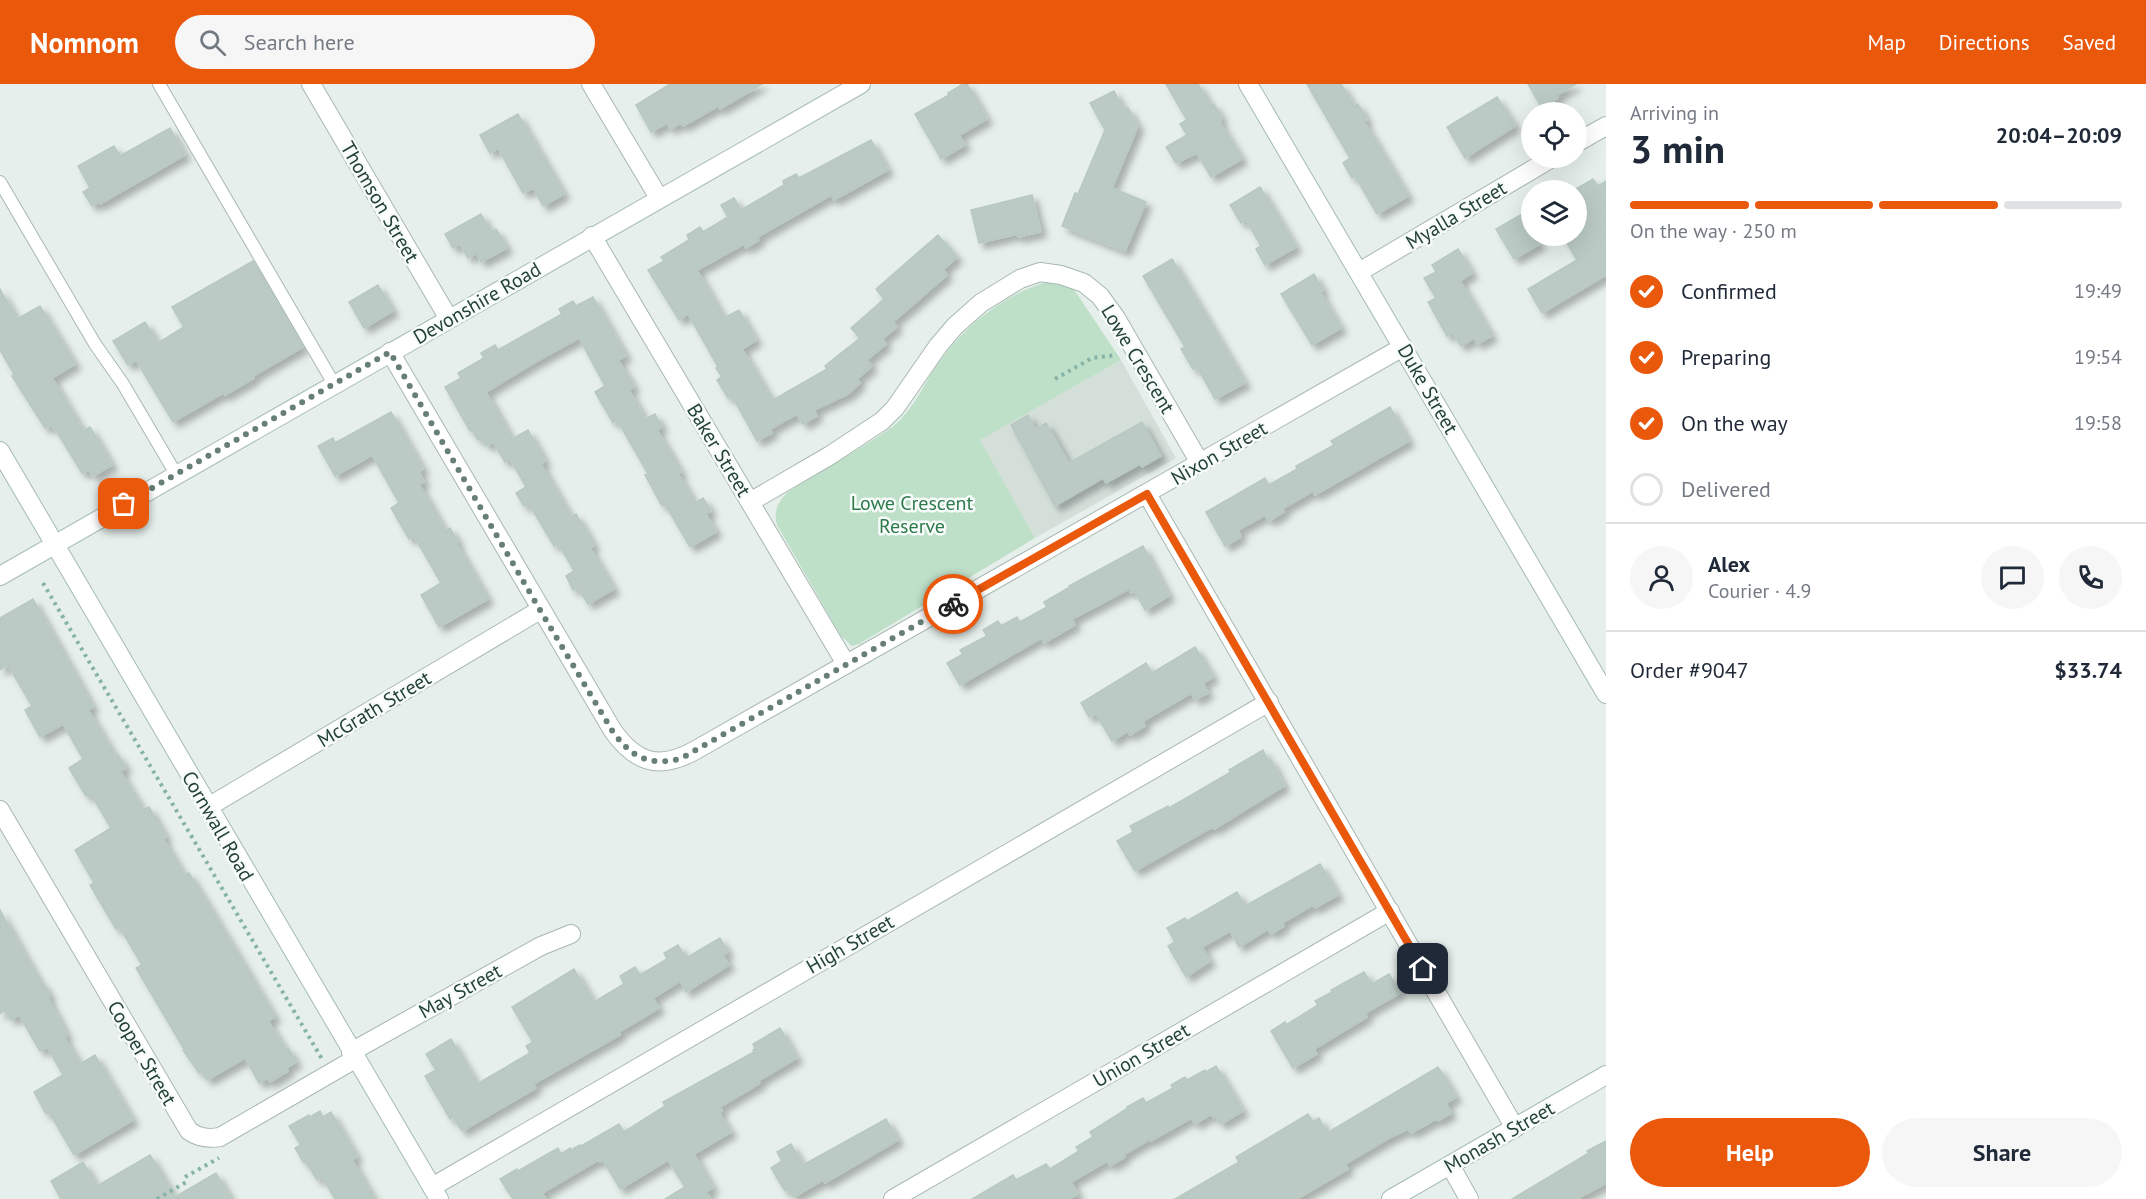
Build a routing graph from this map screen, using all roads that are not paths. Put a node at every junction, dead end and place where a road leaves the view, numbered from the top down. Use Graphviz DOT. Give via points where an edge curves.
graph roads {
  1 [pos="159,84"];
  2 [pos="311,84"];
  3 [pos="591,84"];
  4 [pos="861,84"];
  5 [pos="1248,84"];
  6 [pos="1606,126"];
  7 [pos="1587,137"];
  8 [pos="1535,168"];
  9 [pos="0,182"];
  10 [pos="658,198"];
  11 [pos="592,236"];
  12 [pos="1359,272"];
  13 [pos="449,319"];
  14 [pos="1403,347"];
  15 [pos="390,352"];
  16 [pos="334,384"];
  17 [pos="0,451"];
  18 [pos="1200,463"];
  19 [pos="176,474"];
  20 [pos="1147,494"];
  21 [pos="750,502"];
  22 [pos="55,545"];
  23 [pos="0,576"];
  24 [pos="540,610"];
  25 [pos="846,664"];
  26 [pos="1606,694"];
  27 [pos="1269,702"];
  28 [pos="207,807"];
  29 [pos="0,810"];
  30 [pos="1390,911"];
  31 [pos="571,934"];
  32 [pos="353,1055"];
  33 [pos="1606,1075"];
  34 [pos="1515,1128"];
  35 [pos="1449,1165"];
  36 [pos="435,1193"];
  37 [pos="892,1199"];
  38 [pos="1391,1199"];
  39 [pos="1469,1199"];
  1 -- 16 [label="lane"];
  2 -- 13 [label="street, Thomson Street"];
  3 -- 10 [label="street"];
  4 -- 10 [label="street, Devonshire Road"];
  5 -- 12 [label="street, Duke Street"];
  6 -- 7 [label="street"];
  8 -- 12 [label="street, Myalla Street"];
  9 -- 19 [label="lane"];
  10 -- 11 [label="street, Devonshire Road"];
  11 -- 13 [label="street, Devonshire Road"];
  11 -- 21 [label="street, Baker Street"];
  12 -- 14 [label="street, Duke Street"];
  13 -- 15 [label="street, Devonshire Road"];
  14 -- 18 [label="street, Nixon Street"];
  14 -- 26 [label="street, Duke Street"];
  15 -- 16 [label="street, Devonshire Road"];
  15 -- 24 [label="street"];
  16 -- 19 [label="street, Devonshire Road"];
  17 -- 22 [label="street, Cornwall Road"];
  18 -- 20 [label="street, Nixon Street"];
  18 -- 21 [label="street, Lowe Crescent" via="1105,304 1084,283 1040,272 1020,279 981,303 955,326 882,421"];
  19 -- 22 [label="street, Devonshire Road"];
  20 -- 25 [label="street, Nixon Street"];
  20 -- 27 [label="street"];
  21 -- 25 [label="street, Baker Street"];
  22 -- 23 [label="street, Devonshire Road"];
  22 -- 28 [label="street, Cornwall Road"];
  24 -- 25 [label="street, Nixon Street" via="623,746 655,762 680,759"];
  24 -- 28 [label="street, McGrath Street"];
  27 -- 30 [label="street"];
  27 -- 36 [label="street, High Street"];
  28 -- 32 [label="street, Cornwall Road"];
  29 -- 32 [label="street, Cooper Street" via="195,1136 220,1137 330,1073"];
  30 -- 34 [label="street"];
  30 -- 37 [label="street, Union Street"];
  31 -- 32 [label="street, May Street" via="541,946"];
  32 -- 36 [label="street, Cornwall Road"];
  33 -- 34 [label="street, Monash Street"];
  34 -- 35 [label="street, Monash Street"];
  35 -- 38 [label="street, Monash Street"];
  35 -- 39 [label="street"];
}
